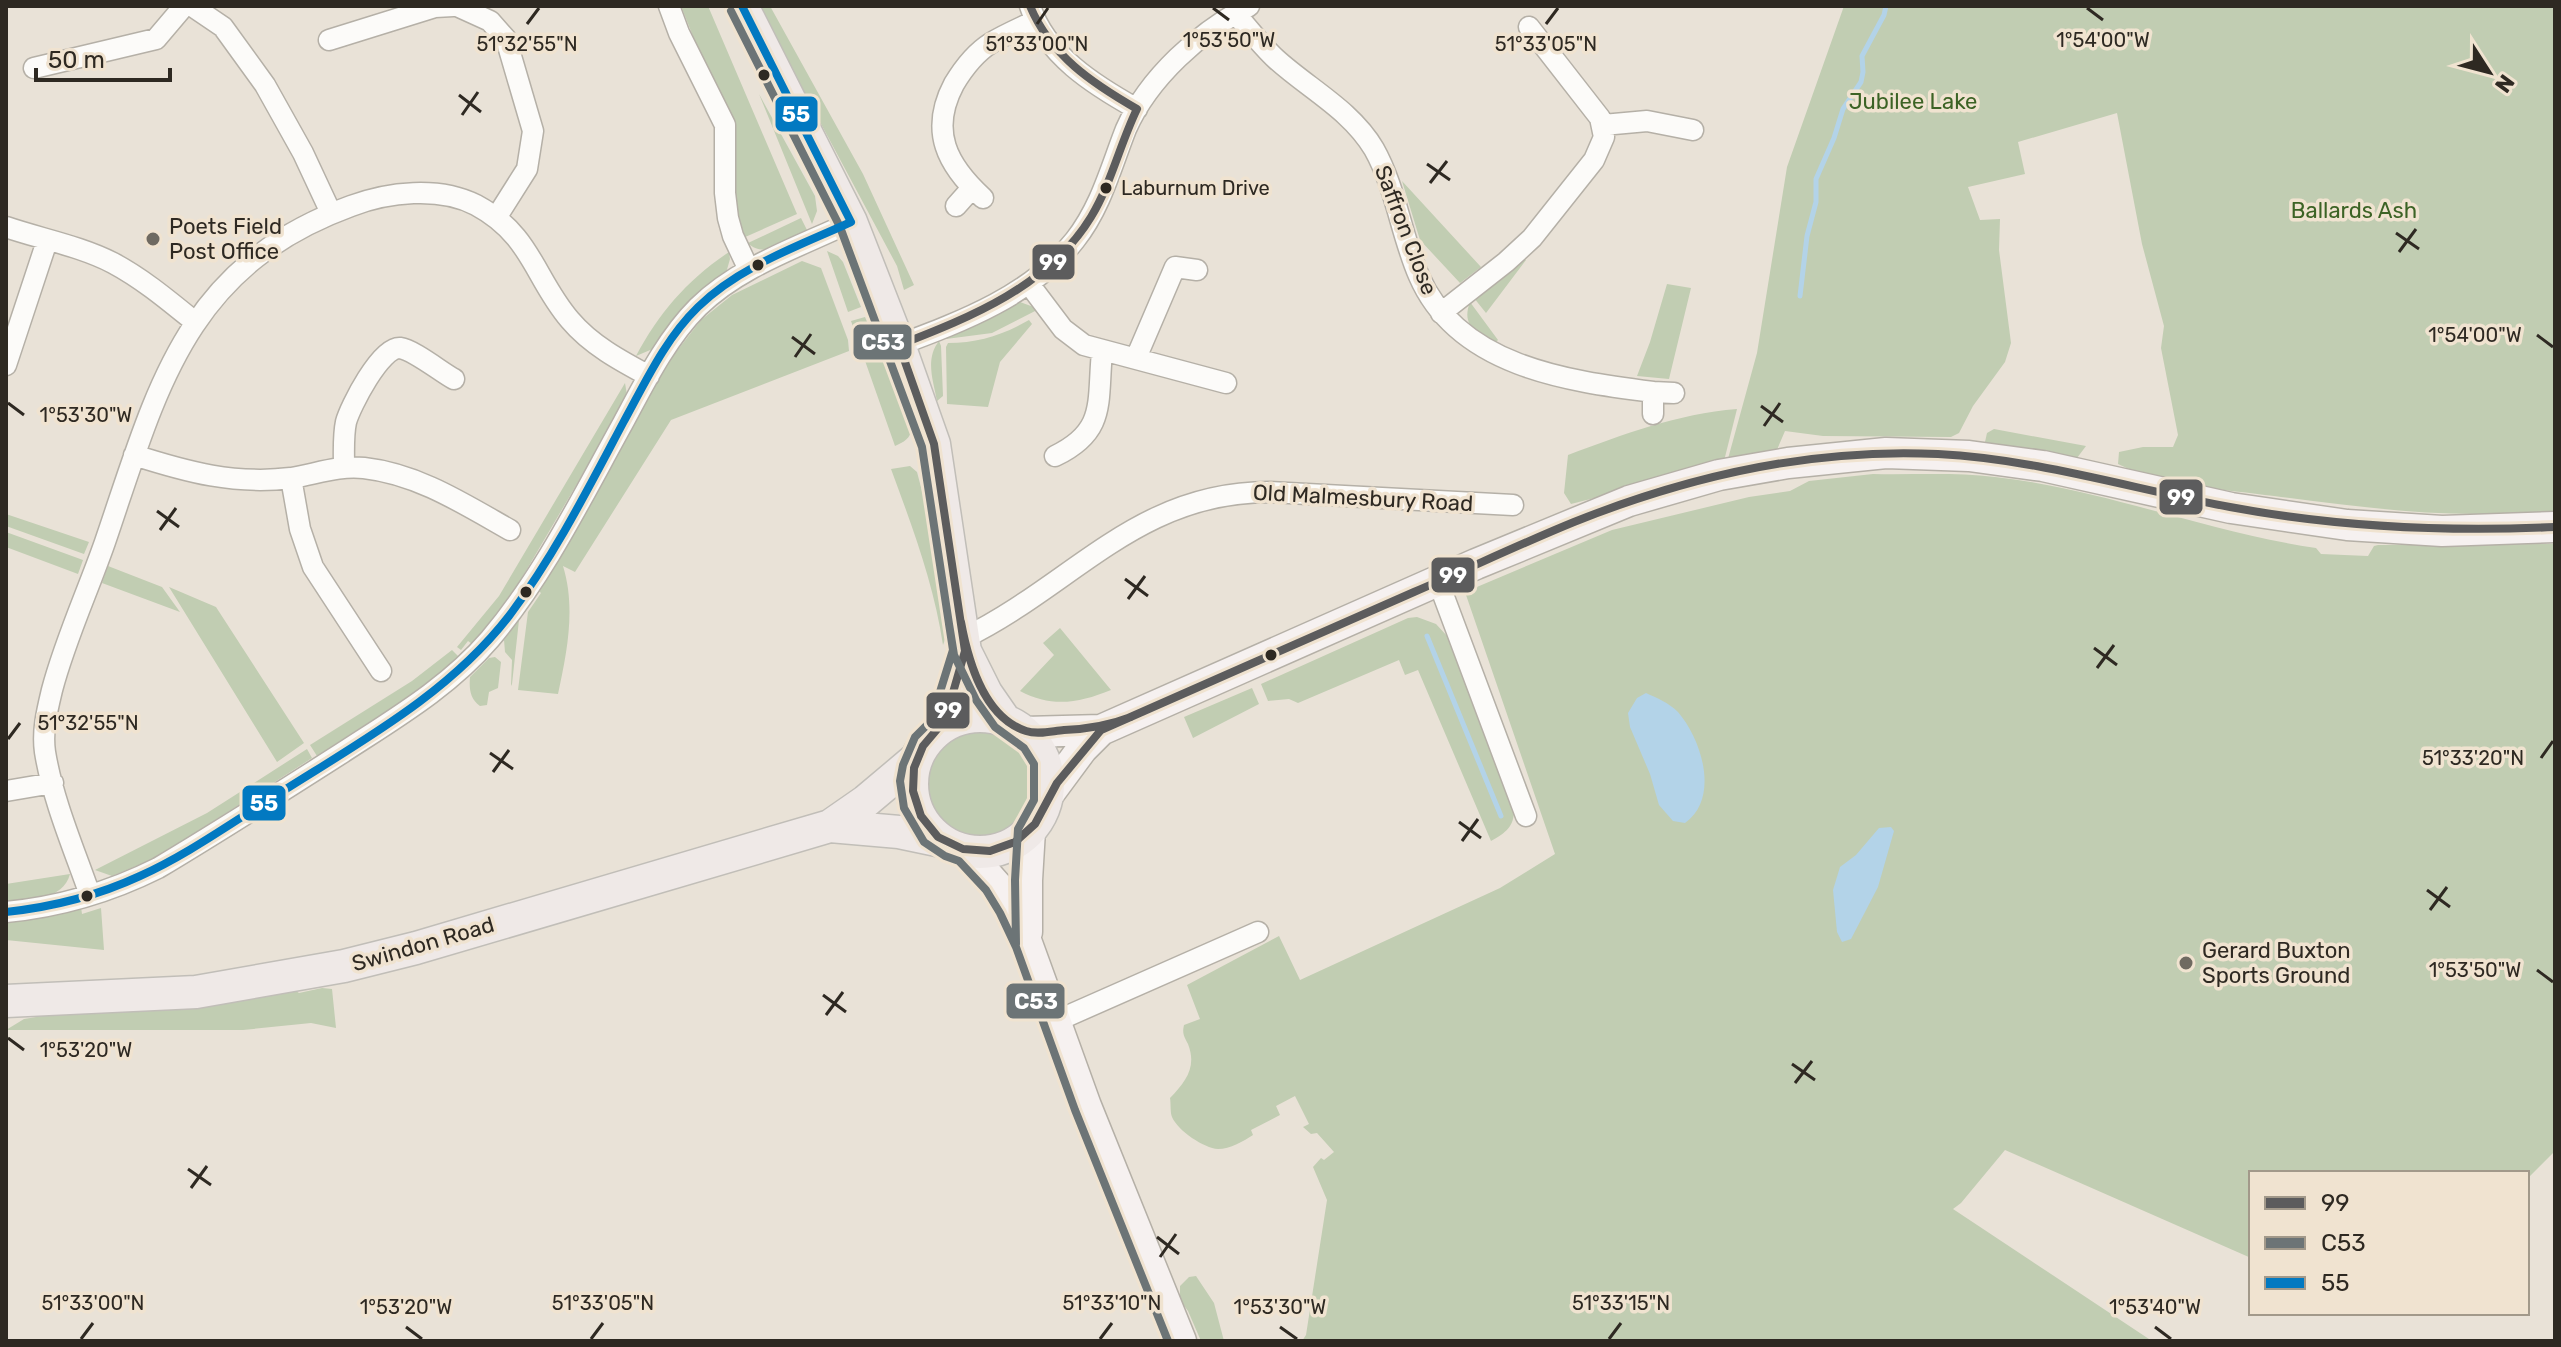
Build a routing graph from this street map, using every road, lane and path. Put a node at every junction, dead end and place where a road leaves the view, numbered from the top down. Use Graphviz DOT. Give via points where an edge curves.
graph roads {
  1 [pos="184,6"];
  2 [pos="192,6"];
  3 [pos="455,6"];
  4 [pos="669,6"];
  5 [pos="742,6"];
  6 [pos="1242,10"];
  7 [pos="1032,14"];
  8 [pos="1529,27"];
  9 [pos="329,40"];
  10 [pos="34,68"];
  11 [pos="1137,109"];
  12 [pos="1603,125"];
  13 [pos="1693,130"];
  14 [pos="956,206"];
  15 [pos="331,213"];
  16 [pos="496,218"];
  17 [pos="851,222"];
  18 [pos="6,227"];
  19 [pos="47,241"];
  20 [pos="749,270"];
  21 [pos="1197,270"];
  22 [pos="1029,284"];
  23 [pos="1441,313"];
  24 [pos="195,322"];
  25 [pos="899,345"];
  26 [pos="1102,352"];
  27 [pos="1136,358"];
  28 [pos="6,365"];
  29 [pos="649,376"];
  30 [pos="454,379"];
  31 [pos="1226,383"];
  32 [pos="1653,392"];
  33 [pos="1674,393"];
  34 [pos="1653,414"];
  35 [pos="134,455"];
  36 [pos="1055,456"];
  37 [pos="344,466"];
  38 [pos="291,478"];
  39 [pos="1513,505"];
  40 [pos="2555,527"];
  41 [pos="510,530"];
  42 [pos="1438,581"];
  43 [pos="964,645"];
  44 [pos="381,671"];
  45 [pos="1014,726"];
  46 [pos="941,728"];
  47 [pos="1101,730"];
  48 [pos="917,758"];
  49 [pos="53,783"];
  50 [pos="6,791"];
  51 [pos="1048,795"];
  52 [pos="1526,816"];
  53 [pos="830,826"];
  54 [pos="1030,830"];
  55 [pos="954,846"];
  56 [pos="90,895"];
  57 [pos="6,912"];
  58 [pos="1258,932"];
  59 [pos="1027,943"];
  60 [pos="6,1001"];
  61 [pos="1054,1022"];
  62 [pos="1181,1341"];
  1 -- 10 [label="street" via="156,39"];
  2 -- 15 [label="street" via="223,27 265,85"];
  3 -- 9 [label="street" via="435,7"];
  3 -- 16 [label="street" via="490,21 506,39 533,131 527,169"];
  4 -- 20 [label="street" via="725,125 728,218"];
  5 -- 17 [label="main road"];
  6 -- 11 [label="street" via="1170,66"];
  6 -- 23 [label="street, Saffron Close" via="1275,58 1341,110 1374,149 1419,276"];
  7 -- 11 [label="street" via="1060,56"];
  7 -- 14 [label="street" via="975,56 945,100 946,145 957,171 978,193"];
  8 -- 12 [label="street"];
  11 -- 22 [label="street" via="1091,217"];
  12 -- 13 [label="street" via="1647,121"];
  12 -- 23 [label="street, Saffron Close" via="1594,160 1532,238"];
  15 -- 16 [label="street" via="365,201 422,193 460,199"];
  15 -- 24 [label="street" via="265,250"];
  16 -- 29 [label="street" via="526,249 556,301 583,334"];
  17 -- 20 [label="street"];
  17 -- 25 [label="main road"];
  18 -- 19 [label="street"];
  19 -- 24 [label="street" via="115,264"];
  19 -- 28 [label="street"];
  20 -- 29 [label="street" via="698,307"];
  21 -- 27 [label="street" via="1175,267"];
  22 -- 25 [label="street"];
  22 -- 26 [label="street" via="1063,329"];
  23 -- 32 [label="street, Saffron Close" via="1484,349 1524,366 1588,383"];
  24 -- 35 [label="street" via="166,371"];
  25 -- 43 [label="main road" via="934,444"];
  26 -- 27 [label="street"];
  26 -- 36 [label="street" via="1093,426 1077,444"];
  27 -- 31 [label="street"];
  29 -- 56 [label="street" via="523,595 488,642 451,679 193,847 134,880"];
  30 -- 37 [label="street" via="407,352 392,350 351,408"];
  32 -- 33 [label="street, Saffron Close"];
  32 -- 34 [label="street"];
  35 -- 38 [label="street" via="220,479"];
  35 -- 49 [label="street" via="49,703 45,751"];
  37 -- 38 [label="street"];
  37 -- 41 [label="street" via="404,476"];
  38 -- 44 [label="street" via="313,567"];
  39 -- 43 [label="street, Old Malmesbury Road" via="1269,492 1186,504 1123,534"];
  40 -- 42 [label="main road" via="2442,531 2347,525 2231,508 2043,466 1886,453 1788,463 1647,494"];
  42 -- 47 [label="main road"];
  42 -- 52 [label="street"];
  43 -- 45 [label="main road" via="986,693"];
  43 -- 46 [label="main road"];
  45 -- 46 [label="main road" via="971,716"];
  45 -- 47 [label="main road"];
  45 -- 51 [label="main road" via="1033,740 1045,760"];
  46 -- 48 [label="main road"];
  47 -- 51 [label="main road"];
  48 -- 53 [label="main road, Swindon Road"];
  48 -- 55 [label="main road" via="915,804 926,825"];
  49 -- 50 [label="street"];
  49 -- 56 [label="street"];
  51 -- 54 [label="main road"];
  53 -- 55 [label="main road, Swindon Road" via="899,832"];
  53 -- 60 [label="main road, Swindon Road" via="333,969 196,992"];
  54 -- 55 [label="main road" via="1001,849"];
  54 -- 59 [label="main road"];
  55 -- 59 [label="main road" via="1004,894"];
  56 -- 57 [label="street"];
  58 -- 61 [label="street"];
  59 -- 61 [label="main road"];
  61 -- 62 [label="main road"];
}
